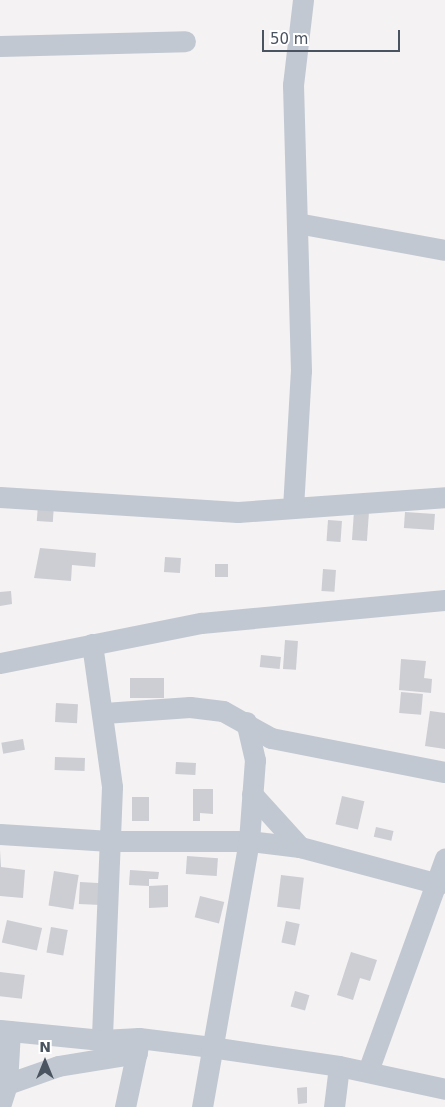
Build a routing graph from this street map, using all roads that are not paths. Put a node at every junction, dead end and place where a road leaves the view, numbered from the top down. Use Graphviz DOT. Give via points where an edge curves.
graph roads {
  1 [pos="303,0"];
  2 [pos="185,41"];
  3 [pos="0,46"];
  4 [pos="297,223"];
  5 [pos="445,250"];
  6 [pos="0,496"];
  7 [pos="445,497"];
  8 [pos="293,508"];
  9 [pos="445,600"];
  10 [pos="92,644"];
  11 [pos="0,663"];
  12 [pos="104,713"];
  13 [pos="246,722"];
  14 [pos="271,738"];
  15 [pos="255,760"];
  16 [pos="445,772"];
  17 [pos="252,794"];
  18 [pos="0,834"];
  19 [pos="249,840"];
  20 [pos="110,841"];
  21 [pos="300,848"];
  22 [pos="445,858"];
  23 [pos="439,884"];
  24 [pos="5,1030"];
  25 [pos="102,1040"];
  26 [pos="138,1046"];
  27 [pos="211,1047"];
  28 [pos="338,1066"];
  29 [pos="368,1071"];
  30 [pos="7,1084"];
  31 [pos="445,1089"];
  32 [pos="0,1106"];
  33 [pos="125,1107"];
  34 [pos="202,1107"];
  35 [pos="334,1107"];
  1 -- 4 [label="street" via="293,85"];
  2 -- 3 [label="street"];
  4 -- 5 [label="street"];
  4 -- 8 [label="street" via="301,370"];
  6 -- 8 [label="street" via="230,512"];
  7 -- 8 [label="street"];
  9 -- 10 [label="street" via="202,623"];
  10 -- 11 [label="street"];
  10 -- 12 [label="street"];
  12 -- 13 [label="street" via="190,707 222,710"];
  12 -- 20 [label="street" via="112,787"];
  13 -- 14 [label="street"];
  13 -- 15 [label="street"];
  14 -- 15 [label="street"];
  14 -- 16 [label="street"];
  15 -- 17 [label="street"];
  17 -- 19 [label="street"];
  17 -- 21 [label="street"];
  18 -- 20 [label="street"];
  19 -- 20 [label="street"];
  19 -- 21 [label="street"];
  19 -- 27 [label="street"];
  20 -- 25 [label="street"];
  21 -- 23 [label="street"];
  22 -- 23 [label="street"];
  23 -- 29 [label="street"];
  24 -- 25 [label="street"];
  24 -- 30 [label="street"];
  25 -- 26 [label="street"];
  26 -- 27 [label="street"];
  26 -- 30 [label="street" via="58,1066"];
  26 -- 33 [label="street"];
  27 -- 28 [label="street"];
  27 -- 34 [label="street"];
  28 -- 29 [label="street"];
  28 -- 35 [label="street"];
  29 -- 31 [label="street"];
  30 -- 32 [label="street"];
}
